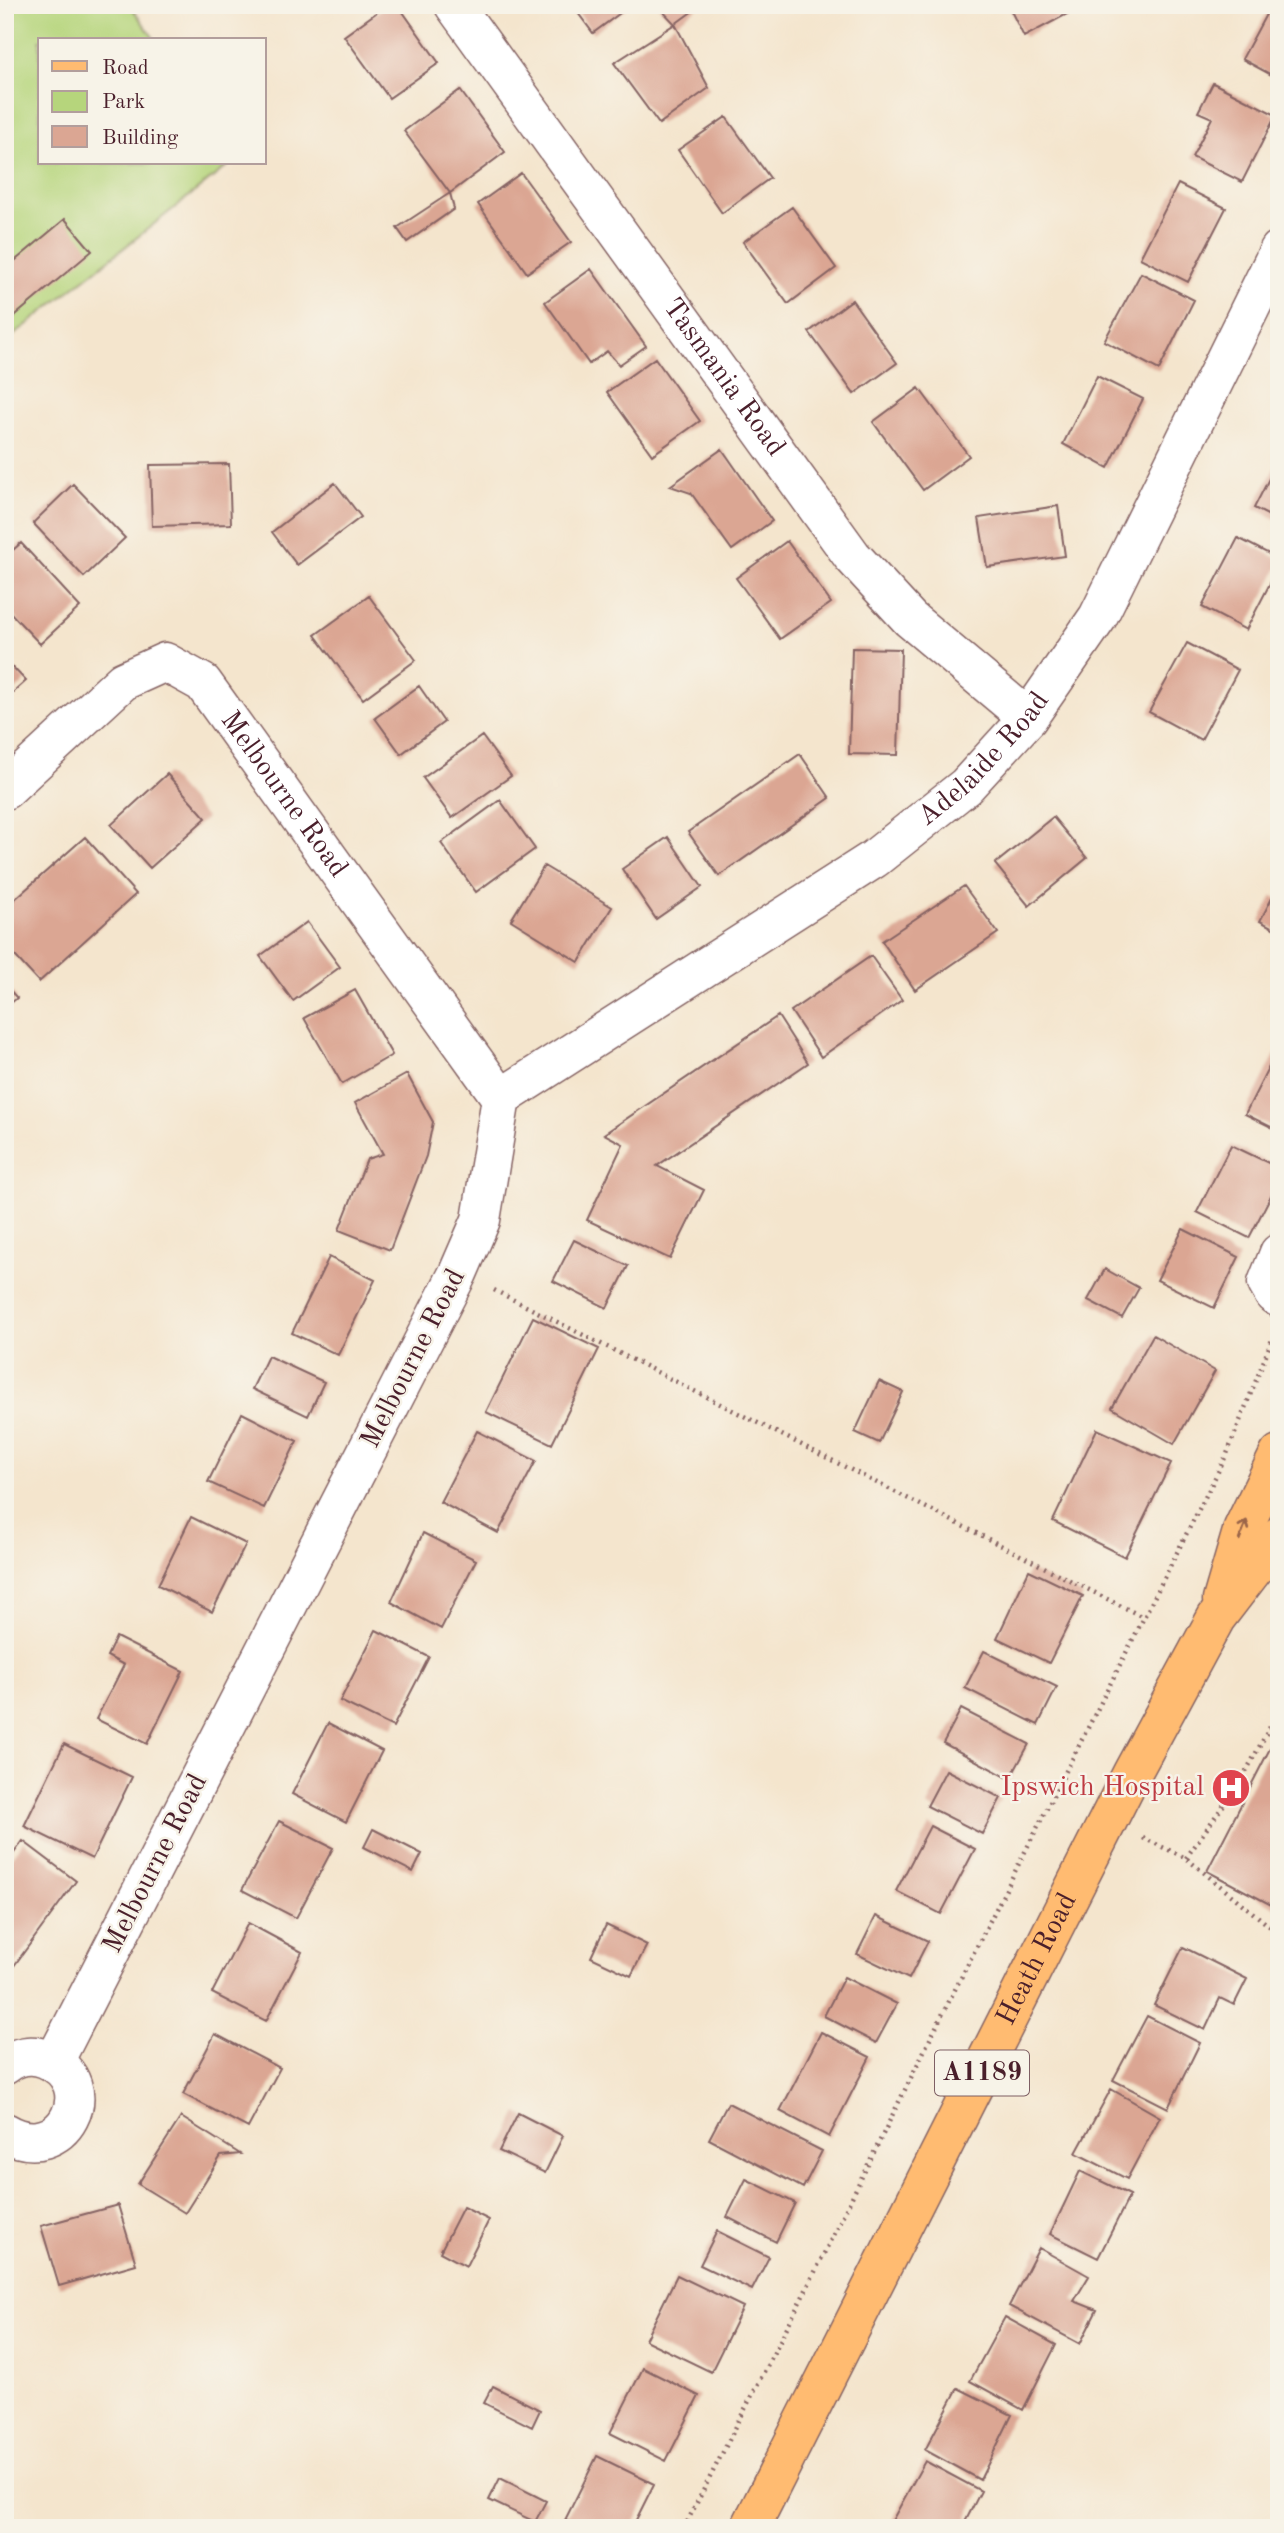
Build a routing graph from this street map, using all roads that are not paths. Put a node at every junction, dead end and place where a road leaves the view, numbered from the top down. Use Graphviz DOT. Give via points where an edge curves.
graph roads {
  1 [pos="454,5"];
  2 [pos="1279,250"];
  3 [pos="1028,718"];
  4 [pos="5,790"];
  5 [pos="501,1098"];
  6 [pos="1279,1253"];
  7 [pos="1279,1298"];
  8 [pos="1279,1454"];
  9 [pos="1279,1536"];
  10 [pos="1216,1618"];
  11 [pos="54,2062"];
  12 [pos="5,2065"];
  13 [pos="5,2132"];
  14 [pos="750,2528"];
  1 -- 3 [label="street, Tasmania Road" via="852,556 910,619"];
  2 -- 3 [label="street, Adelaide Road" via="1098,617"];
  3 -- 5 [label="street, Adelaide Road" via="966,786 874,859"];
  4 -- 5 [label="street, Melbourne Road" via="123,681 165,662 203,682"];
  5 -- 11 [label="street, Melbourne Road" via="481,1220 458,1273"];
  6 -- 7 [label="street" via="1267,1283"];
  10 -- 8 [label="main road, Heath Road / A1189, one-way" via="1243,1528"];
  9 -- 10 [label="main road, Heath Road / A1189"];
  10 -- 14 [label="main road, Heath Road / A1189" via="1132,1773"];
  11 -- 12 [label="street" via="26,2056"];
  11 -- 13 [label="street" via="65,2071 75,2097 67,2123 45,2140 31,2142"];
}
